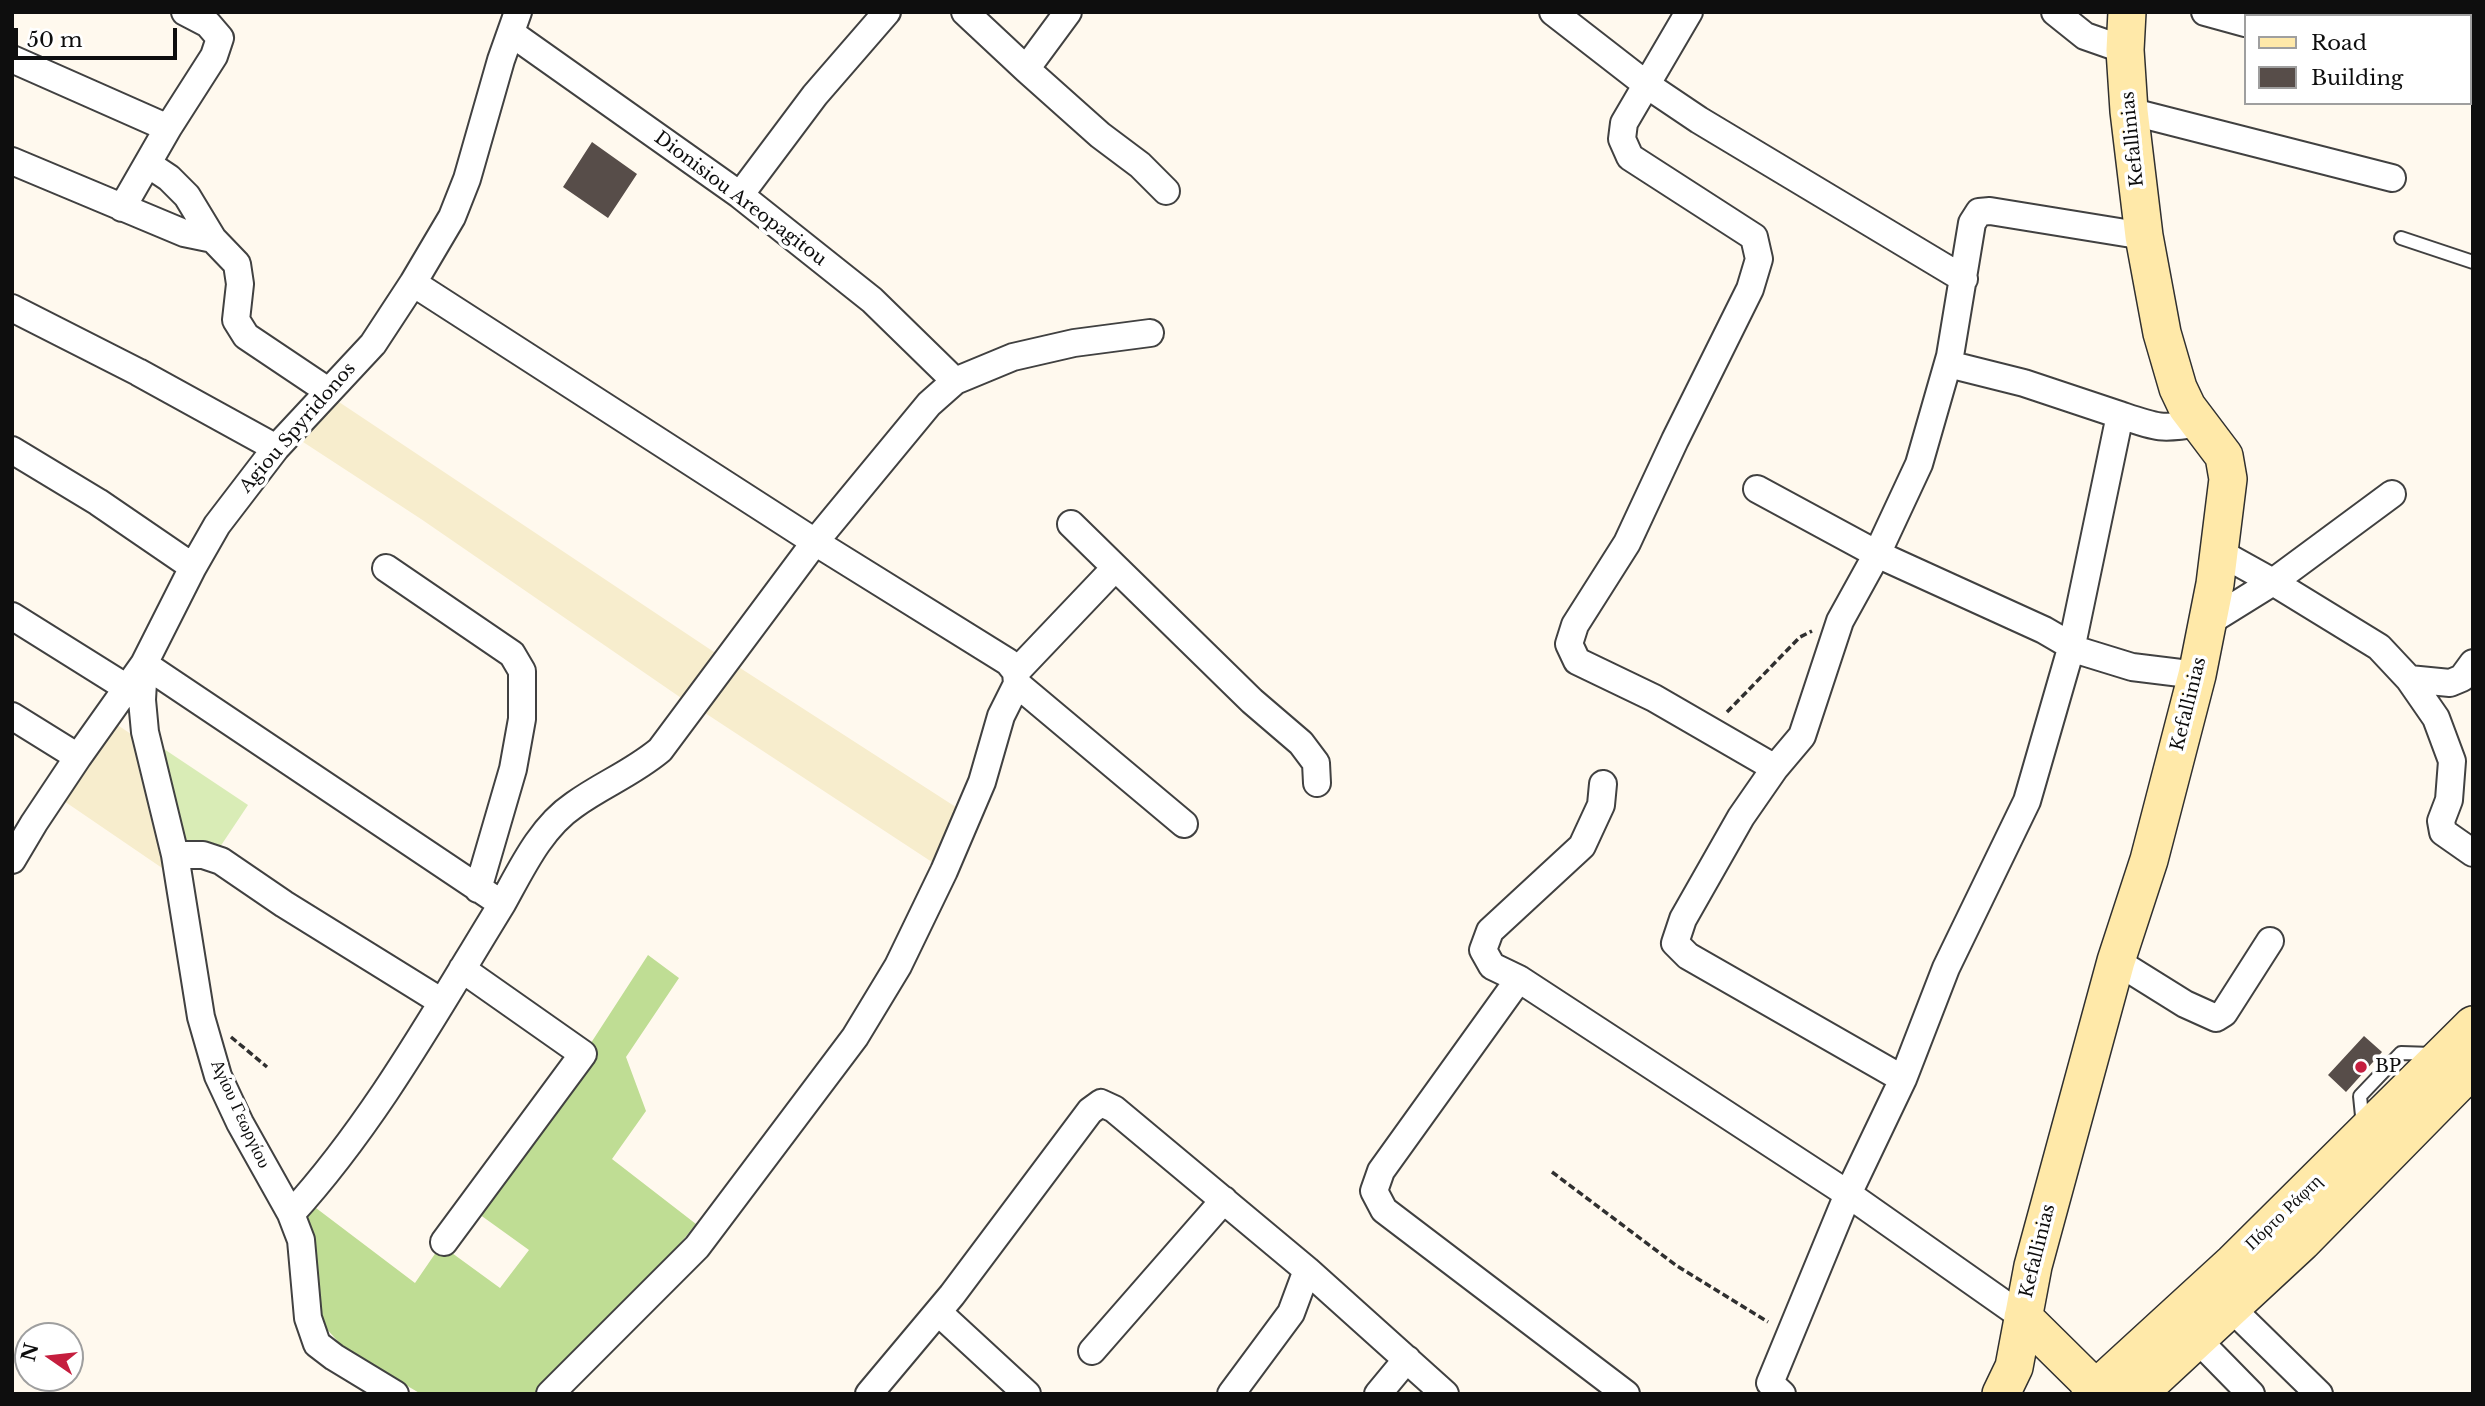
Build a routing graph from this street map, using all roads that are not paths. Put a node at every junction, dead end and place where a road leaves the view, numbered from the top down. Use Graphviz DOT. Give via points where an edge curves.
graph roads {
  1 [pos="185,12"];
  2 [pos="887,12"];
  3 [pos="965,12"];
  4 [pos="1068,12"];
  5 [pos="1553,12"];
  6 [pos="1689,12"];
  7 [pos="2055,12"];
  8 [pos="2127,12"];
  9 [pos="2205,12"];
  10 [pos="515,22"];
  11 [pos="2244,23"];
  12 [pos="2125,50"];
  13 [pos="12,59"];
  14 [pos="1026,69"];
  15 [pos="1647,85"];
  16 [pos="2129,111"];
  17 [pos="169,128"];
  18 [pos="12,161"];
  19 [pos="148,164"];
  20 [pos="2392,178"];
  21 [pos="1166,191"];
  22 [pos="740,195"];
  23 [pos="122,208"];
  24 [pos="2144,236"];
  25 [pos="2402,238"];
  26 [pos="214,239"];
  27 [pos="2473,262"];
  28 [pos="1964,279"];
  29 [pos="413,283"];
  30 [pos="12,307"];
  31 [pos="1150,333"];
  32 [pos="1948,364"];
  33 [pos="955,381"];
  34 [pos="328,391"];
  35 [pos="2120,415"];
  36 [pos="2198,424"];
  37 [pos="276,448"];
  38 [pos="12,450"];
  39 [pos="1757,489"];
  40 [pos="2392,494"];
  41 [pos="1070,524"];
  42 [pos="815,542"];
  43 [pos="2219,552"];
  44 [pos="1877,554"];
  45 [pos="193,567"];
  46 [pos="386,568"];
  47 [pos="1115,568"];
  48 [pos="2273,582"];
  49 [pos="12,616"];
  50 [pos="2207,623"];
  51 [pos="2072,645"];
  52 [pos="2473,663"];
  53 [pos="144,664"];
  54 [pos="2197,676"];
  55 [pos="1017,678"];
  56 [pos="2409,679"];
  57 [pos="120,699"];
  58 [pos="12,716"];
  59 [pos="145,732"];
  60 [pos="78,757"];
  61 [pos="1775,768"];
  62 [pos="1317,783"];
  63 [pos="1603,784"];
  64 [pos="1184,824"];
  65 [pos="2473,853"];
  66 [pos="175,855"];
  67 [pos="12,860"];
  68 [pos="478,889"];
  69 [pos="502,904"];
  70 [pos="2270,941"];
  71 [pos="2116,961"];
  72 [pos="462,969"];
  73 [pos="1518,979"];
  74 [pos="442,1002"];
  75 [pos="2473,1025"];
  76 [pos="2458,1061"];
  77 [pos="1903,1079"];
  78 [pos="1848,1194"];
  79 [pos="1224,1200"];
  80 [pos="291,1214"];
  81 [pos="444,1242"];
  82 [pos="1307,1270"];
  83 [pos="2231,1308"];
  84 [pos="938,1312"];
  85 [pos="2023,1317"];
  86 [pos="2198,1340"];
  87 [pos="1092,1351"];
  88 [pos="1407,1359"];
  89 [pos="1772,1390"];
  90 [pos="1437,1391"];
  91 [pos="2095,1392"];
  92 [pos="395,1394"];
  93 [pos="550,1394"];
  94 [pos="869,1394"];
  95 [pos="1027,1394"];
  96 [pos="1231,1394"];
  97 [pos="1378,1394"];
  98 [pos="1626,1394"];
  99 [pos="2001,1394"];
  100 [pos="2138,1394"];
  101 [pos="2251,1394"];
  102 [pos="2319,1394"];
  1 -- 17 [label="street" via="208,24 220,38 214,56"];
  2 -- 22 [label="street" via="815,95"];
  3 -- 14 [label="street"];
  4 -- 14 [label="street"];
  5 -- 15 [label="street"];
  6 -- 15 [label="street"];
  7 -- 12 [label="street" via="2085,36"];
  8 -- 12 [label="street, Kefallinias"];
  9 -- 11 [label="street"];
  10 -- 22 [label="street, Dionisiou Areopagitou"];
  10 -- 29 [label="street, Agiou Spyridonos" via="467,179 452,217"];
  12 -- 16 [label="street, Kefallinias"];
  13 -- 17 [label="street"];
  14 -- 21 [label="street"];
  15 -- 28 [label="street"];
  15 -- 61 [label="street" via="1624,123 1622,139 1630,157 1754,237 1759,259 1750,289 1627,543 1575,625 1569,644 1577,661 1654,698"];
  16 -- 20 [label="street"];
  16 -- 24 [label="street, Kefallinias"];
  17 -- 19 [label="street"];
  18 -- 23 [label="street"];
  19 -- 23 [label="street"];
  19 -- 26 [label="street" via="187,197"];
  22 -- 33 [label="street, Dionisiou Areopagitou" via="872,300"];
  23 -- 26 [label="street" via="184,233"];
  24 -- 28 [label="street" via="1979,212 1972,223"];
  24 -- 36 [label="street, Kefallinias" via="2170,364 2182,398"];
  25 -- 27 [label="lane"];
  26 -- 34 [label="street" via="237,264 236,320 246,336"];
  28 -- 32 [label="street"];
  29 -- 34 [label="street, Agiou Spyridonos" via="373,344"];
  29 -- 42 [label="street"];
  30 -- 37 [label="street"];
  31 -- 33 [label="street" via="1074,343 1013,358"];
  32 -- 35 [label="street"];
  32 -- 44 [label="street" via="1919,464"];
  33 -- 42 [label="street" via="929,404"];
  34 -- 37 [label="street, Agiou Spyridonos"];
  35 -- 36 [label="street" via="2169,429"];
  35 -- 51 [label="street"];
  36 -- 43 [label="street, Kefallinias" via="2218,446 2227,468"];
  37 -- 45 [label="street, Agiou Spyridonos" via="217,525"];
  38 -- 45 [label="street"];
  39 -- 44 [label="street"];
  40 -- 48 [label="street"];
  41 -- 47 [label="street"];
  42 -- 55 [label="street" via="1008,663"];
  42 -- 69 [label="street" via="660,750 552,823"];
  43 -- 48 [label="street"];
  43 -- 50 [label="street, Kefallinias"];
  44 -- 51 [label="street"];
  44 -- 61 [label="street" via="1840,621 1802,736"];
  45 -- 53 [label="street, Agiou Spyridonos"];
  46 -- 68 [label="street" via="512,654 522,671 522,719 513,769"];
  47 -- 55 [label="street"];
  47 -- 62 [label="street" via="1301,743 1315,763"];
  48 -- 50 [label="street"];
  48 -- 56 [label="street" via="2379,647"];
  49 -- 57 [label="street"];
  50 -- 54 [label="street, Kefallinias"];
  51 -- 54 [label="street" via="2132,667"];
  51 -- 77 [label="street" via="2026,801 1946,968"];
  52 -- 56 [label="street" via="2462,678 2450,683"];
  53 -- 57 [label="street, Agiou Spyridonos"];
  53 -- 59 [label="street, Αγίου Γεωργίου"];
  53 -- 68 [label="street"];
  54 -- 71 [label="street, Kefallinias" via="2149,860"];
  55 -- 64 [label="street"];
  55 -- 93 [label="street" via="982,782 944,871 898,966 855,1037 696,1247"];
  56 -- 65 [label="street" via="2436,718 2452,761 2443,832"];
  57 -- 59 [label="street"];
  57 -- 60 [label="street, Agiou Spyridonos"];
  58 -- 60 [label="street"];
  59 -- 66 [label="street, Αγίου Γεωργίου"];
  60 -- 67 [label="street, Agiou Spyridonos"];
  61 -- 77 [label="street" via="1741,817 1683,919 1675,943 1688,956"];
  63 -- 73 [label="street" via="1601,805 1582,846 1490,931 1483,950 1492,965"];
  66 -- 74 [label="street" via="203,855 221,861"];
  66 -- 80 [label="street, Αγίου Γεωργίου" via="203,1025 218,1076"];
  68 -- 69 [label="street"];
  69 -- 72 [label="street"];
  70 -- 71 [label="street" via="2224,1013 2216,1018"];
  71 -- 85 [label="street, Kefallinias" via="2036,1253"];
  72 -- 74 [label="street"];
  72 -- 81 [label="street" via="583,1055"];
  73 -- 78 [label="street"];
  73 -- 98 [label="street" via="1381,1171 1374,1191 1384,1210"];
  74 -- 80 [label="street" via="359,1131"];
  75 -- 76 [label="street, Πόρτο Ράφτη"];
  76 -- 83 [label="street, Πόρτο Ράφτη" via="2302,1241"];
  76 -- 91 [label="street, Πόρτο Ράφτη" via="2364,1135"];
  77 -- 78 [label="street"];
  78 -- 85 [label="street"];
  78 -- 89 [label="street" via="1788,1334"];
  79 -- 82 [label="street"];
  79 -- 84 [label="street" via="1101,1103 1090,1111"];
  79 -- 87 [label="street"];
  80 -- 92 [label="street, Αγίου Γεωργίου" via="301,1240 308,1318 317,1343"];
  82 -- 88 [label="street"];
  82 -- 96 [label="street" via="1291,1312"];
  83 -- 86 [label="street, Πόρτο Ράφτη"];
  83 -- 102 [label="street"];
  84 -- 94 [label="street"];
  84 -- 95 [label="street"];
  85 -- 91 [label="street"];
  85 -- 99 [label="street, Kefallinias" via="2014,1367"];
  86 -- 100 [label="street, Πόρτο Ράφτη"];
  86 -- 101 [label="street"];
  88 -- 90 [label="street"];
  88 -- 97 [label="street"];
}
